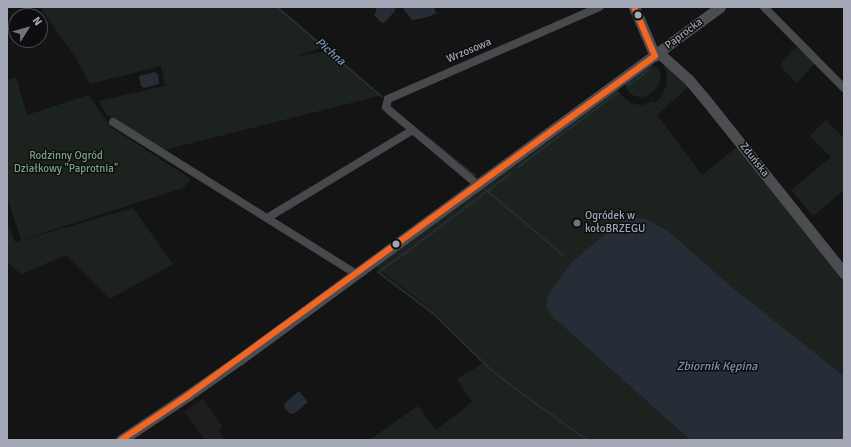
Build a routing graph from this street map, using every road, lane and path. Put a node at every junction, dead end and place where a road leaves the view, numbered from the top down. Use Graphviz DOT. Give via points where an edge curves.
graph roads {
  1 [pos="600,7"];
  2 [pos="634,7"];
  3 [pos="720,7"];
  4 [pos="764,7"];
  5 [pos="657,54"];
  6 [pos="844,88"];
  7 [pos="113,122"];
  8 [pos="413,130"];
  9 [pos="478,185"];
  10 [pos="267,218"];
  11 [pos="844,272"];
  12 [pos="356,274"];
  13 [pos="120,440"];
  1 -- 8 [label="street, Wrzosowa" via="392,96 386,107"];
  2 -- 5 [label="street, Zduńska"];
  3 -- 5 [label="street, Paprocka"];
  4 -- 6 [label="street"];
  5 -- 9 [label="street, Paprocka"];
  5 -- 11 [label="street, Zduńska" via="689,80"];
  7 -- 10 [label="street"];
  8 -- 9 [label="street, Wrzosowa"];
  8 -- 10 [label="street"];
  9 -- 12 [label="street, Paprocka"];
  10 -- 12 [label="street"];
  12 -- 13 [label="street, Paprocka" via="187,396"];
}
